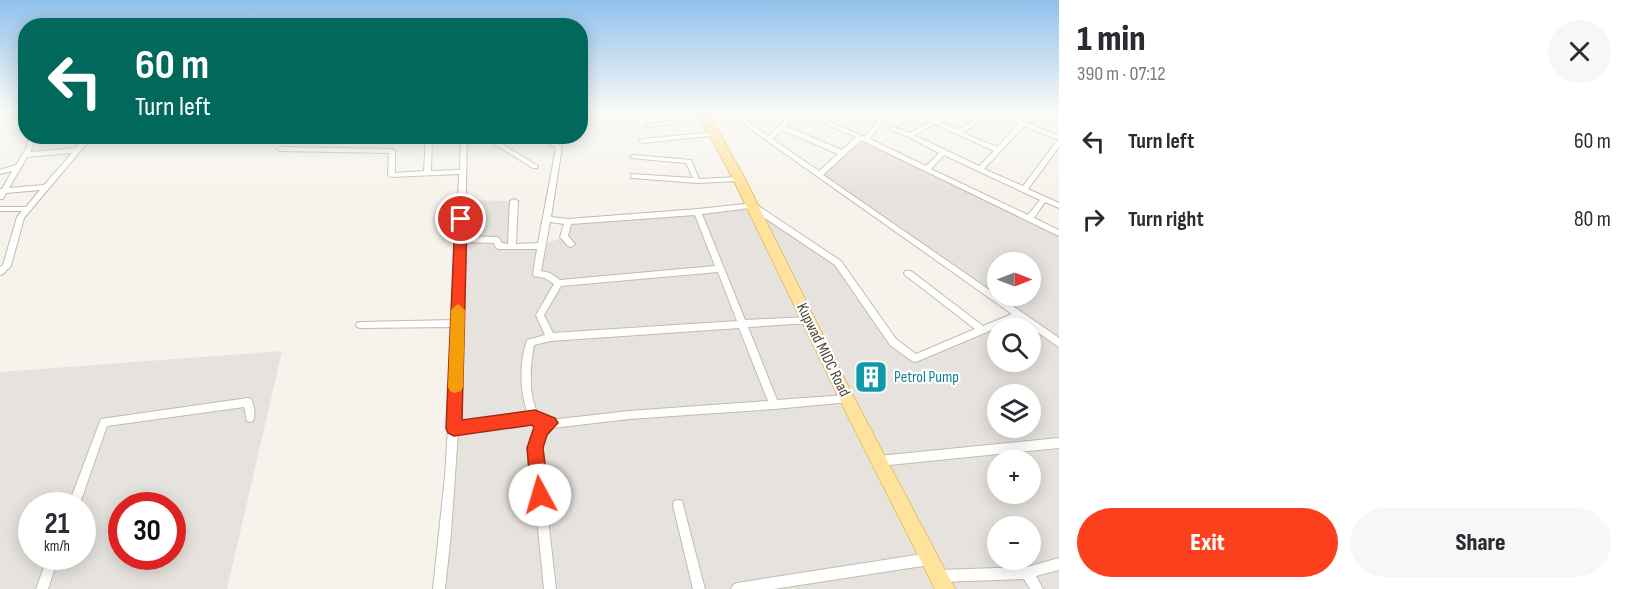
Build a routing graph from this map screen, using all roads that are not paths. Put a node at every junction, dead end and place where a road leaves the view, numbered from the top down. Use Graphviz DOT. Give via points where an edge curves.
graph roads {
  1 [pos="668,138"];
  2 [pos="717,138"];
  3 [pos="808,138"];
  4 [pos="864,138"];
  5 [pos="865,138"];
  6 [pos="916,138"];
  7 [pos="971,138"];
  8 [pos="1009,138"];
  9 [pos="768,139"];
  10 [pos="1059,140"];
  11 [pos="642,141"];
  12 [pos="29,144"];
  13 [pos="84,144"];
  14 [pos="429,144"];
  15 [pos="464,144"];
  16 [pos="498,144"];
  17 [pos="554,144"];
  18 [pos="280,149"];
  19 [pos="79,150"];
  20 [pos="997,150"];
  21 [pos="943,152"];
  22 [pos="842,153"];
  23 [pos="25,155"];
  24 [pos="633,158"];
  25 [pos="18,166"];
  26 [pos="536,166"];
  27 [pos="928,168"];
  28 [pos="980,169"];
  29 [pos="1004,170"];
  30 [pos="0,172"];
  31 [pos="463,172"];
  32 [pos="427,173"];
  33 [pos="820,174"];
  34 [pos="633,176"];
  35 [pos="996,177"];
  36 [pos="740,179"];
  37 [pos="697,181"];
  38 [pos="46,187"];
  39 [pos="1024,190"];
  40 [pos="1,193"];
  41 [pos="1044,199"];
  42 [pos="514,201"];
  43 [pos="751,205"];
  44 [pos="1059,206"];
  45 [pos="0,209"];
  46 [pos="28,209"];
  47 [pos="698,212"];
  48 [pos="1030,218"];
  49 [pos="546,219"];
  50 [pos="568,222"];
  51 [pos="1059,232"];
  52 [pos="460,239"];
  53 [pos="571,244"];
  54 [pos="542,246"];
  55 [pos="512,247"];
  56 [pos="720,269"];
  57 [pos="0,272"];
  58 [pos="908,273"];
  59 [pos="559,283"];
  60 [pos="1019,315"];
  61 [pos="808,320"];
  62 [pos="457,323"];
  63 [pos="742,324"];
  64 [pos="360,325"];
  65 [pos="981,329"];
  66 [pos="550,336"];
  67 [pos="1059,343"];
  68 [pos="847,399"];
  69 [pos="774,405"];
  70 [pos="250,418"];
  71 [pos="535,418"];
  72 [pos="550,423"];
  73 [pos="454,428"];
  74 [pos="1059,443"];
  75 [pos="879,461"];
  76 [pos="78,492"];
  77 [pos="678,506"];
  78 [pos="930,559"];
  79 [pos="1059,564"];
  80 [pos="49,570"];
  81 [pos="1027,573"];
  82 [pos="942,583"];
  83 [pos="42,589"];
  84 [pos="439,589"];
  85 [pos="550,589"];
  86 [pos="699,589"];
  87 [pos="737,589"];
  88 [pos="1036,589"];
  1 -- 11 [label="street"];
  2 -- 36 [label="main road, Kupwad MIDC Road"];
  3 -- 22 [label="street"];
  4 -- 22 [label="street"];
  5 -- 27 [label="street"];
  6 -- 21 [label="street"];
  7 -- 20 [label="street"];
  8 -- 20 [label="street"];
  9 -- 33 [label="street"];
  10 -- 39 [label="street"];
  12 -- 23 [label="street"];
  13 -- 19 [label="street"];
  14 -- 32 [label="street"];
  15 -- 31 [label="street"];
  16 -- 26 [label="street"];
  17 -- 49 [label="street" via="559,147"];
  18 -- 32 [label="street" via="392,151 390,175"];
  19 -- 23 [label="street"];
  19 -- 38 [label="street"];
  20 -- 28 [label="street"];
  21 -- 27 [label="street"];
  21 -- 28 [label="street"];
  22 -- 33 [label="street"];
  23 -- 25 [label="street"];
  24 -- 37 [label="street" via="689,161"];
  25 -- 30 [label="street"];
  25 -- 40 [label="street"];
  27 -- 48 [label="street"];
  28 -- 35 [label="street"];
  29 -- 35 [label="street"];
  31 -- 32 [label="street"];
  31 -- 52 [label="street"];
  33 -- 60 [label="street"];
  34 -- 37 [label="street"];
  35 -- 39 [label="street"];
  36 -- 37 [label="street"];
  36 -- 43 [label="main road, Kupwad MIDC Road"];
  38 -- 40 [label="street"];
  38 -- 46 [label="street"];
  39 -- 41 [label="street"];
  41 -- 44 [label="street"];
  41 -- 48 [label="street"];
  42 -- 55 [label="street"];
  43 -- 47 [label="street"];
  43 -- 61 [label="main road, Kupwad MIDC Road"];
  43 -- 65 [label="street" via="838,263 893,342 915,358"];
  45 -- 46 [label="street"];
  46 -- 57 [label="street" via="21,217 7,267"];
  47 -- 50 [label="street"];
  47 -- 56 [label="street"];
  48 -- 51 [label="street"];
  49 -- 50 [label="street"];
  49 -- 54 [label="street"];
  50 -- 53 [label="street" via="564,237"];
  52 -- 55 [label="street" via="496,240 499,246"];
  52 -- 62 [label="street"];
  54 -- 55 [label="street"];
  54 -- 59 [label="street" via="537,274"];
  56 -- 59 [label="street"];
  56 -- 63 [label="street"];
  58 -- 65 [label="street"];
  59 -- 66 [label="street" via="540,315"];
  60 -- 65 [label="street"];
  60 -- 67 [label="street"];
  61 -- 63 [label="street"];
  61 -- 68 [label="main road, Kupwad MIDC Road"];
  62 -- 64 [label="street"];
  62 -- 73 [label="street"];
  63 -- 66 [label="street"];
  63 -- 69 [label="street"];
  66 -- 71 [label="street" via="530,343 526,357"];
  68 -- 69 [label="street"];
  68 -- 75 [label="main road, Kupwad MIDC Road"];
  69 -- 72 [label="street"];
  70 -- 76 [label="street" via="248,402 104,422"];
  71 -- 72 [label="street"];
  71 -- 73 [label="street"];
  72 -- 85 [label="street" via="541,431 535,448"];
  73 -- 84 [label="street"];
  74 -- 75 [label="street"];
  75 -- 78 [label="main road, Kupwad MIDC Road"];
  77 -- 86 [label="street"];
  78 -- 82 [label="main road, Kupwad MIDC Road"];
  78 -- 87 [label="street"];
  79 -- 81 [label="street"];
  80 -- 83 [label="street"];
  81 -- 82 [label="street"];
  81 -- 88 [label="street"];
}
